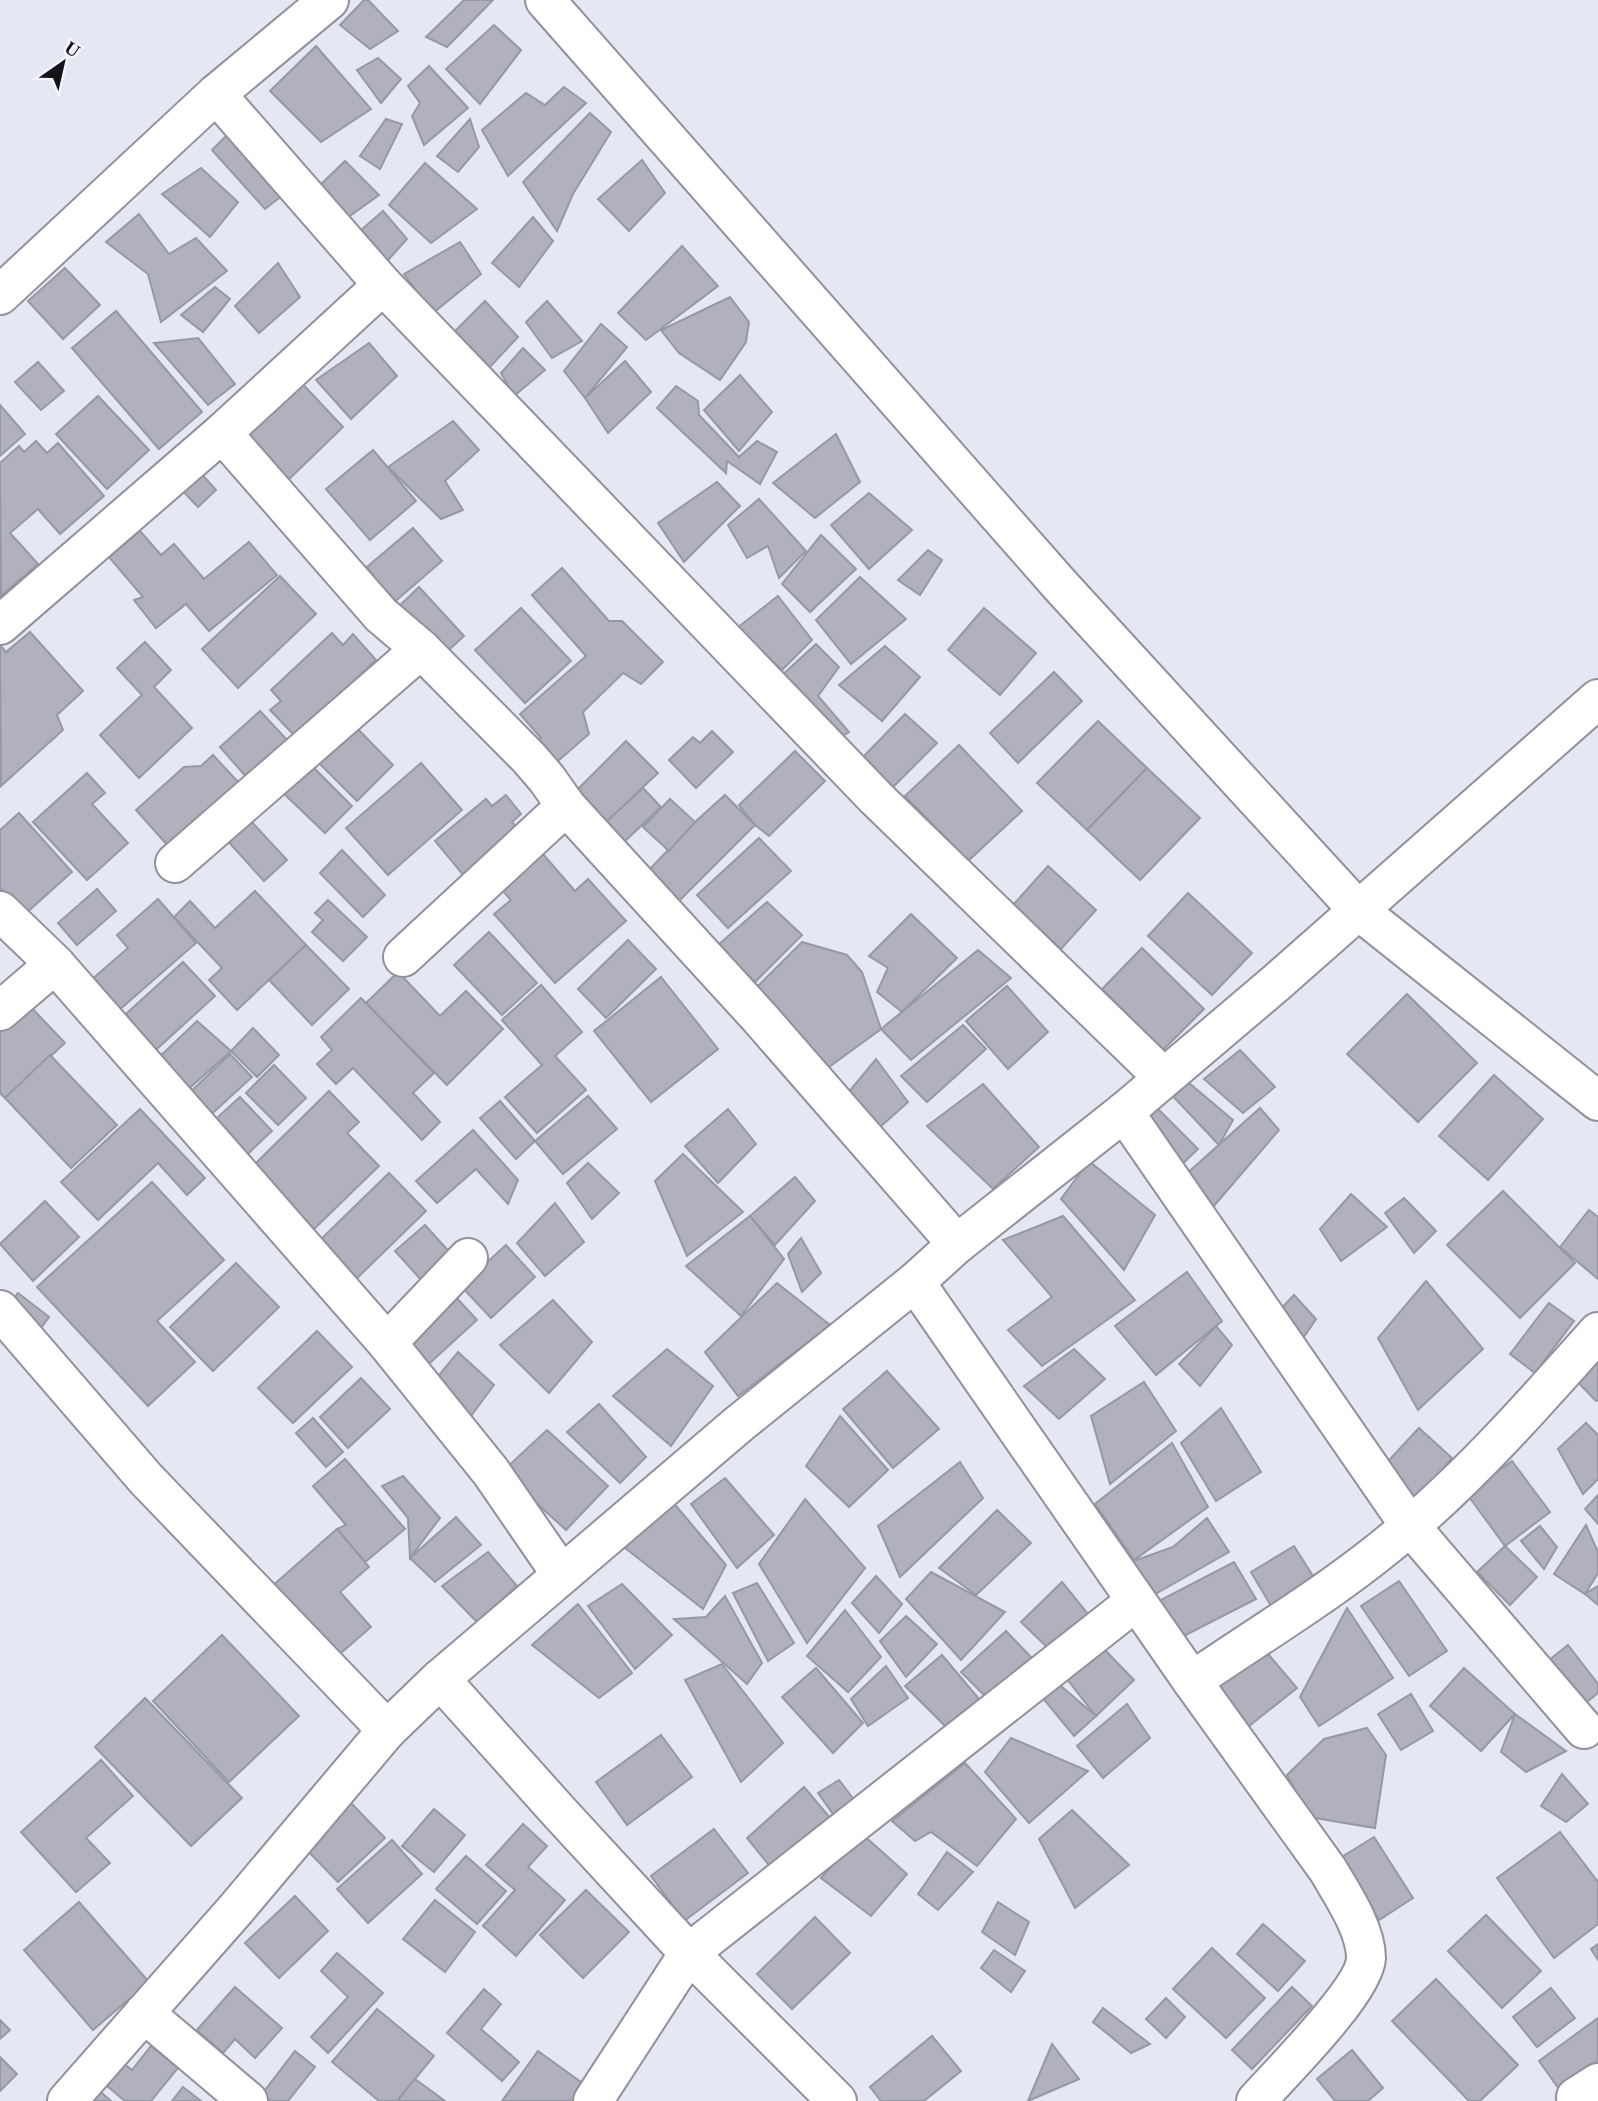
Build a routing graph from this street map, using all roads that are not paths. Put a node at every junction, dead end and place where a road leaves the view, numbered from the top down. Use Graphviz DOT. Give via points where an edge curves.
graph roads {
  1 [pos="329,0"];
  2 [pos="545,0"];
  3 [pos="216,94"];
  4 [pos="383,285"];
  5 [pos="0,295"];
  6 [pos="222,433"];
  7 [pos="0,625"];
  8 [pos="421,649"];
  9 [pos="1598,699"];
  10 [pos="566,806"];
  11 [pos="175,863"];
  12 [pos="1359,910"];
  13 [pos="0,911"];
  14 [pos="403,957"];
  15 [pos="55,964"];
  16 [pos="0,1011"];
  17 [pos="1163,1077"];
  18 [pos="1598,1101"];
  19 [pos="1124,1112"];
  20 [pos="957,1244"];
  21 [pos="468,1258"];
  22 [pos="915,1282"];
  23 [pos="0,1310"];
  24 [pos="1598,1332"];
  25 [pos="387,1343"];
  26 [pos="1410,1526"];
  27 [pos="561,1574"];
  28 [pos="1136,1601"];
  29 [pos="440,1679"];
  30 [pos="1192,1681"];
  31 [pos="1584,1728"];
  32 [pos="387,1730"];
  33 [pos="690,1953"];
  34 [pos="144,2013"];
  35 [pos="1269,2096"];
  36 [pos="67,2101"];
  37 [pos="248,2101"];
  38 [pos="593,2101"];
  39 [pos="837,2101"];
  1 -- 3 [label="street"];
  2 -- 12 [label="street" via="1060,585"];
  3 -- 4 [label="street"];
  3 -- 5 [label="street"];
  4 -- 6 [label="street"];
  4 -- 17 [label="street" via="876,798"];
  6 -- 7 [label="street"];
  6 -- 8 [label="street" via="366,599"];
  8 -- 10 [label="street" via="529,758"];
  8 -- 11 [label="street"];
  9 -- 12 [label="street"];
  10 -- 14 [label="street"];
  10 -- 20 [label="street"];
  12 -- 17 [label="street"];
  12 -- 18 [label="street"];
  13 -- 15 [label="street"];
  15 -- 16 [label="street"];
  15 -- 25 [label="street"];
  17 -- 19 [label="street"];
  19 -- 20 [label="street"];
  19 -- 26 [label="street"];
  20 -- 22 [label="street"];
  21 -- 25 [label="street"];
  22 -- 27 [label="street"];
  22 -- 28 [label="street"];
  23 -- 32 [label="street" via="146,1479"];
  24 -- 26 [label="street" via="1525,1414"];
  25 -- 27 [label="street" via="491,1472"];
  26 -- 30 [label="street" via="1350,1573"];
  26 -- 31 [label="street"];
  27 -- 29 [label="street"];
  28 -- 30 [label="street"];
  28 -- 33 [label="street"];
  29 -- 32 [label="street"];
  29 -- 33 [label="street"];
  30 -- 35 [label="street" via="1334,1881 1359,1927 1366,1959 1356,1985"];
  32 -- 34 [label="street"];
  33 -- 38 [label="street"];
  33 -- 39 [label="street"];
  34 -- 36 [label="street"];
  34 -- 37 [label="street"];
}
